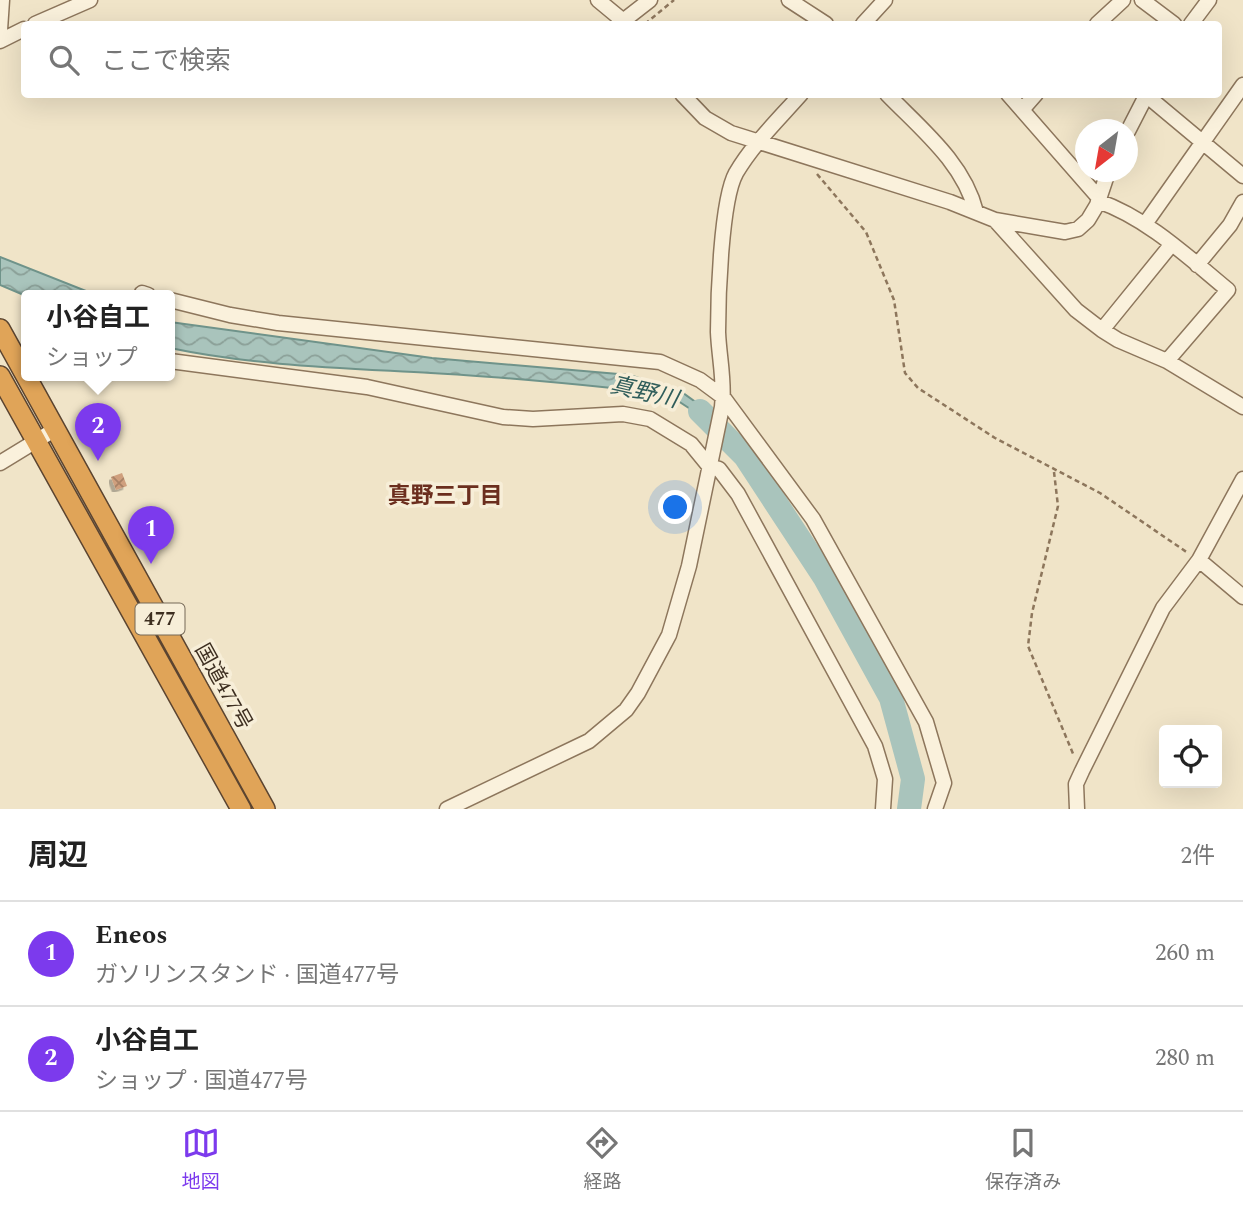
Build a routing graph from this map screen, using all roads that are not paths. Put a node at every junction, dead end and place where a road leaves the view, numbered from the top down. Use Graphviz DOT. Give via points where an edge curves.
graph roads {
  1 [pos="2,0"];
  2 [pos="90,0"];
  3 [pos="598,0"];
  4 [pos="649,0"];
  5 [pos="789,0"];
  6 [pos="885,0"];
  7 [pos="1123,0"];
  8 [pos="1142,0"];
  9 [pos="1209,0"];
  10 [pos="42,21"];
  11 [pos="623,21"];
  12 [pos="627,21"];
  13 [pos="822,21"];
  14 [pos="866,21"];
  15 [pos="1100,21"];
  16 [pos="1170,21"];
  17 [pos="1193,21"];
  18 [pos="0,30"];
  19 [pos="21,30"];
  20 [pos="0,41"];
  21 [pos="1243,85"];
  22 [pos="686,98"];
  23 [pos="798,98"];
  24 [pos="891,98"];
  25 [pos="1012,98"];
  26 [pos="1032,98"];
  27 [pos="1145,98"];
  28 [pos="1151,98"];
  29 [pos="1022,110"];
  30 [pos="1134,119"];
  31 [pos="1202,141"];
  32 [pos="759,142"];
  33 [pos="1243,176"];
  34 [pos="1104,182"];
  35 [pos="1098,200"];
  36 [pos="1243,202"];
  37 [pos="975,212"];
  38 [pos="995,220"];
  39 [pos="1144,224"];
  40 [pos="1171,245"];
  41 [pos="1197,265"];
  42 [pos="175,301"];
  43 [pos="0,329"];
  44 [pos="1102,330"];
  45 [pos="1167,361"];
  46 [pos="175,362"];
  47 [pos="21,368"];
  48 [pos="0,376"];
  49 [pos="28,381"];
  50 [pos="722,402"];
  51 [pos="1243,407"];
  52 [pos="54,429"];
  53 [pos="36,441"];
  54 [pos="710,461"];
  55 [pos="0,463"];
  56 [pos="1243,479"];
  57 [pos="1199,560"];
  58 [pos="1243,597"];
  59 [pos="241,809"];
  60 [pos="265,809"];
  61 [pos="447,809"];
  62 [pos="883,809"];
  63 [pos="935,809"];
  64 [pos="1077,809"];
  1 -- 18 [label="street"];
  2 -- 10 [label="street"];
  3 -- 11 [label="street"];
  4 -- 12 [label="street"];
  5 -- 13 [label="street"];
  6 -- 14 [label="street"];
  7 -- 15 [label="street"];
  8 -- 16 [label="street"];
  9 -- 17 [label="street"];
  19 -- 20 [label="street"];
  21 -- 31 [label="street"];
  22 -- 32 [label="street" via="705,118"];
  23 -- 32 [label="street"];
  24 -- 37 [label="street" via="938,146 972,196"];
  25 -- 29 [label="street"];
  26 -- 29 [label="street"];
  27 -- 30 [label="street"];
  28 -- 31 [label="street"];
  29 -- 35 [label="street"];
  31 -- 33 [label="street"];
  31 -- 39 [label="street"];
  32 -- 37 [label="street"];
  32 -- 50 [label="street" via="729,191 718,299"];
  34 -- 35 [label="street"];
  35 -- 38 [label="street" via="1088,220 1065,232"];
  35 -- 39 [label="street"];
  36 -- 41 [label="street"];
  37 -- 38 [label="street"];
  38 -- 44 [label="street" via="1076,310"];
  39 -- 40 [label="street"];
  40 -- 41 [label="street"];
  40 -- 44 [label="street"];
  41 -- 45 [label="street" via="1228,290"];
  42 -- 50 [label="street" via="278,323 660,362 700,380"];
  43 -- 47 [label="highway, 国道477号 / 477"];
  44 -- 45 [label="street"];
  45 -- 51 [label="street"];
  46 -- 54 [label="street" via="378,389 503,417 623,414 650,419"];
  48 -- 53 [label="highway, 国道477号 / 477"];
  49 -- 52 [label="highway, 国道477号 / 477"];
  50 -- 54 [label="street"];
  50 -- 63 [label="street" via="813,519 926,722 944,783"];
  52 -- 53 [label="street"];
  52 -- 60 [label="highway, 国道477号 / 477"];
  53 -- 55 [label="street"];
  53 -- 59 [label="highway, 国道477号 / 477"];
  54 -- 61 [label="street" via="690,566 669,635 626,710 589,741"];
  54 -- 62 [label="street" via="738,494 875,746 884,779"];
  56 -- 57 [label="street"];
  57 -- 58 [label="street"];
  57 -- 64 [label="street" via="1163,608 1082,771 1076,784"];
}
